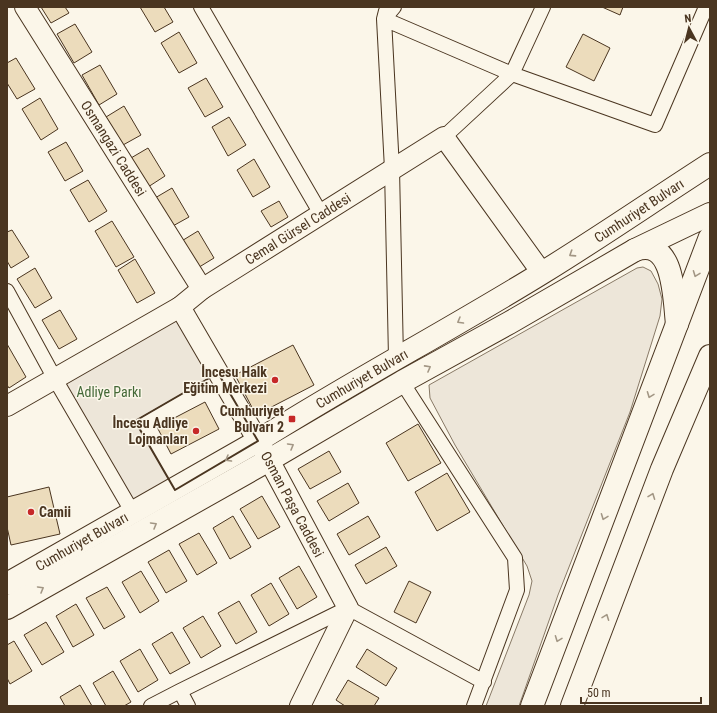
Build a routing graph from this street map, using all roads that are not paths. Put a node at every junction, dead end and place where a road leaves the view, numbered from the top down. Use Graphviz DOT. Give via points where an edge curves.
graph roads {
  1 [pos="25,7"];
  2 [pos="201,7"];
  3 [pos="394,7"];
  4 [pos="542,7"];
  5 [pos="706,7"];
  6 [pos="383,11"];
  7 [pos="512,74"];
  8 [pos="444,137"];
  9 [pos="710,164"];
  10 [pos="392,169"];
  11 [pos="321,214"];
  12 [pos="710,214"];
  13 [pos="710,238"];
  14 [pos="635,250"];
  15 [pos="542,273"];
  16 [pos="202,289"];
  17 [pos="7,291"];
  18 [pos="180,307"];
  19 [pos="677,324"];
  20 [pos="710,356"];
  21 [pos="396,358"];
  22 [pos="55,379"];
  23 [pos="402,382"];
  24 [pos="7,406"];
  25 [pos="263,450"];
  26 [pos="133,513"];
  27 [pos="8,580"];
  28 [pos="7,608"];
  29 [pos="348,608"];
  30 [pos="484,682"];
  31 [pos="180,691"];
  32 [pos="151,706"];
  33 [pos="188,706"];
  34 [pos="300,706"];
  35 [pos="474,706"];
  36 [pos="532,706"];
  37 [pos="572,706"];
  1 -- 16 [label="main road, Osmangazi Caddesi"];
  2 -- 11 [label="street"];
  3 -- 6 [label="street"];
  4 -- 7 [label="street"];
  5 -- 7 [label="street" via="655,125"];
  6 -- 7 [label="street"];
  6 -- 10 [label="street"];
  7 -- 8 [label="street"];
  8 -- 10 [label="main road, Cemal Gürsel Caddesi"];
  8 -- 15 [label="main road"];
  9 -- 15 [label="main road, Cumhuriyet Bulvarı, one-way"];
  10 -- 11 [label="main road, Cemal Gürsel Caddesi"];
  10 -- 21 [label="street"];
  11 -- 16 [label="main road, Cemal Gürsel Caddesi"];
  12 -- 14 [label="main road, Cumhuriyet Bulvarı"];
  13 -- 19 [label="main road, one-way"];
  14 -- 19 [label="main road" via="643,247 657,251 668,264"];
  23 -- 14 [label="main road, Cumhuriyet Bulvarı, one-way"];
  15 -- 21 [label="main road, Cumhuriyet Bulvarı, one-way"];
  16 -- 18 [label="main road, Cemal Gürsel Caddesi"];
  17 -- 22 [label="street"];
  18 -- 22 [label="main road, Cemal Gürsel Caddesi"];
  18 -- 25 [label="main road, Osman Paşa Caddesi"];
  19 -- 36 [label="main road, one-way"];
  37 -- 20 [label="main road, one-way" via="662,469"];
  21 -- 25 [label="main road, Cumhuriyet Bulvarı" via="292,419"];
  22 -- 24 [label="main road, Cemal Gürsel Caddesi"];
  22 -- 26 [label="street"];
  25 -- 23 [label="main road, Cumhuriyet Bulvarı, one-way"];
  23 -- 30 [label="street" via="515,558 517,590"];
  25 -- 26 [label="main road, Cumhuriyet Bulvarı, one-way"];
  28 -- 25 [label="main road, Cumhuriyet Bulvarı, one-way"];
  25 -- 29 [label="main road, Osman Paşa Caddesi"];
  26 -- 27 [label="main road, Cumhuriyet Bulvarı"];
  29 -- 30 [label="street"];
  29 -- 31 [label="street"];
  29 -- 34 [label="main road"];
  30 -- 35 [label="street"];
  31 -- 32 [label="street"];
  31 -- 33 [label="street"];
}
